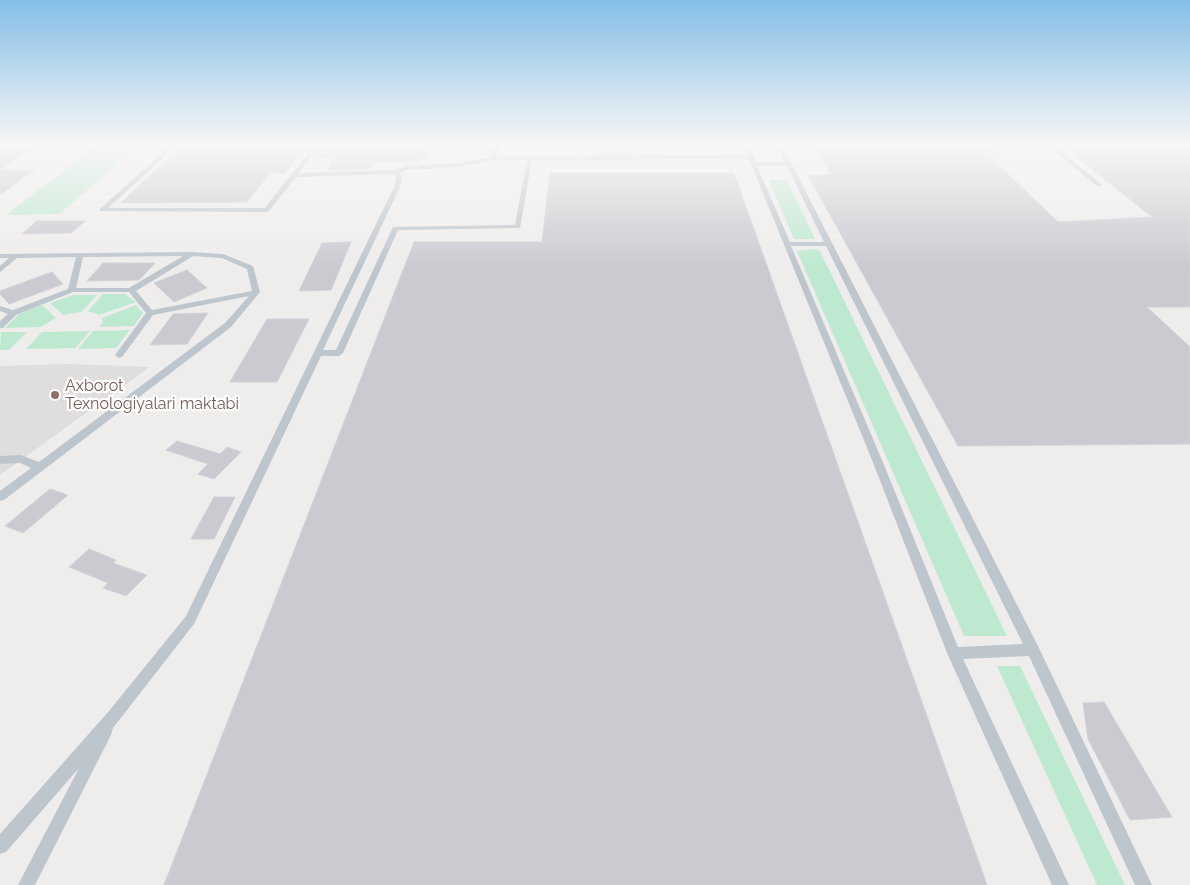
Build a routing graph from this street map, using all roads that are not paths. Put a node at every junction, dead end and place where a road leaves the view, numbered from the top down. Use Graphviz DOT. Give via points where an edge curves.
graph roads {
  1 [pos="131,184"];
  2 [pos="287,184"];
  3 [pos="398,184"];
  4 [pos="525,184"];
  5 [pos="762,184"];
  6 [pos="798,184"];
  7 [pos="787,244"];
  8 [pos="829,244"];
  9 [pos="191,254"];
  10 [pos="80,255"];
  11 [pos="0,256"];
  12 [pos="16,256"];
  13 [pos="0,270"];
  14 [pos="72,290"];
  15 [pos="130,290"];
  16 [pos="256,292"];
  17 [pos="0,308"];
  18 [pos="13,313"];
  19 [pos="150,313"];
  20 [pos="0,326"];
  21 [pos="318,353"];
  22 [pos="119,355"];
  23 [pos="0,460"];
  24 [pos="39,467"];
  25 [pos="0,497"];
  26 [pos="1033,650"];
  27 [pos="954,653"];
  28 [pos="114,716"];
  29 [pos="0,846"];
  30 [pos="26,885"];
  31 [pos="1061,885"];
  32 [pos="1144,885"];
  1 -- 2 [label="lane" via="102,210 267,210"];
  3 -- 21 [label="lane"];
  4 -- 21 [label="lane" via="518,227 395,228 339,353"];
  5 -- 7 [label="lane"];
  6 -- 8 [label="lane"];
  7 -- 8 [label="lane"];
  7 -- 27 [label="lane"];
  8 -- 26 [label="lane"];
  9 -- 10 [label="lane"];
  9 -- 15 [label="lane"];
  9 -- 16 [label="lane" via="223,256 250,268"];
  10 -- 12 [label="lane"];
  10 -- 14 [label="lane"];
  11 -- 12 [label="lane"];
  12 -- 13 [label="lane"];
  14 -- 15 [label="lane"];
  14 -- 18 [label="lane"];
  15 -- 19 [label="lane"];
  16 -- 19 [label="lane"];
  16 -- 24 [label="lane" via="228,325"];
  17 -- 18 [label="lane"];
  18 -- 20 [label="lane"];
  19 -- 22 [label="lane"];
  21 -- 28 [label="lane" via="190,620"];
  23 -- 24 [label="lane" via="21,459"];
  24 -- 25 [label="lane"];
  26 -- 27 [label="lane"];
  26 -- 32 [label="lane"];
  27 -- 31 [label="lane"];
  28 -- 29 [label="lane"];
  28 -- 30 [label="lane"];
}
